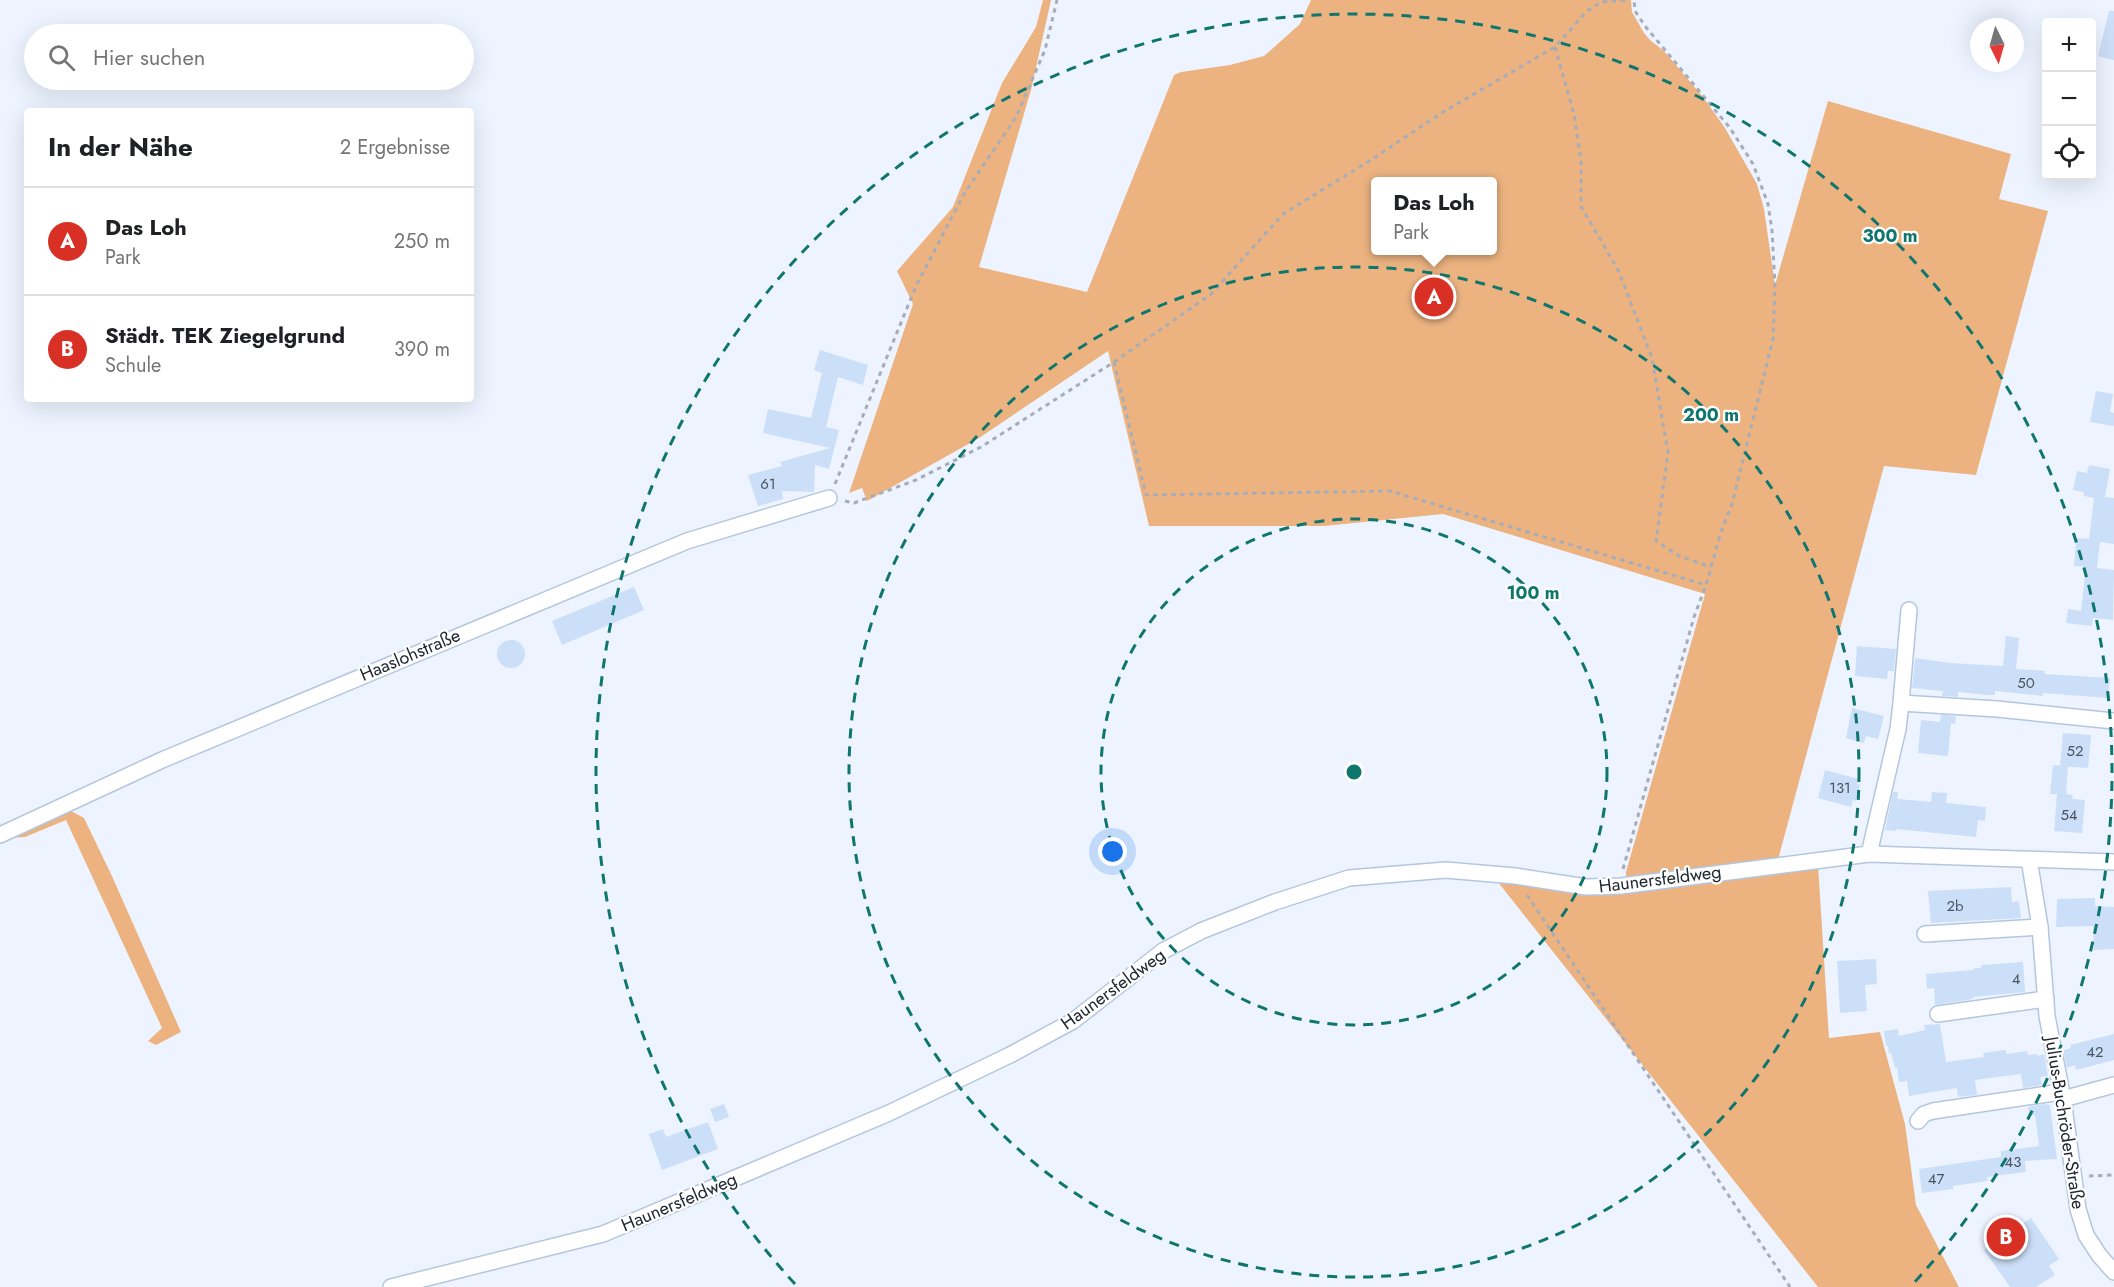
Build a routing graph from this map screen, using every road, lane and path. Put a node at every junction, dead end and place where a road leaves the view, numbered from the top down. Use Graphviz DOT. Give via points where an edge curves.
graph roads {
  1 [pos="1057,0"];
  2 [pos="1627,0"];
  3 [pos="1634,0"];
  4 [pos="1555,47"];
  5 [pos="1114,362"];
  6 [pos="829,498"];
  7 [pos="1711,567"];
  8 [pos="1706,585"];
  9 [pos="1909,610"];
  10 [pos="1901,703"];
  11 [pos="2114,721"];
  12 [pos="0,835"];
  13 [pos="1869,854"];
  14 [pos="2029,859"];
  15 [pos="2114,861"];
  16 [pos="1515,876"];
  17 [pos="1622,886"];
  18 [pos="2040,927"];
  19 [pos="1925,934"];
  20 [pos="2046,999"];
  21 [pos="1938,1014"];
  22 [pos="2114,1085"];
  23 [pos="2062,1096"];
  24 [pos="1918,1121"];
  25 [pos="2114,1175"];
  26 [pos="2073,1177"];
  27 [pos="2114,1272"];
  28 [pos="391,1287"];
  29 [pos="1790,1287"];
  1 -- 6 [label="path" via="1045,50 1016,117 964,194 916,286"];
  2 -- 4 [label="path" via="1601,2 1587,11"];
  3 -- 7 [label="path" via="1635,11 1645,26 1730,128 1753,164 1768,204 1772,230 1773,339 1732,504"];
  4 -- 5 [label="path" via="1443,112 1283,214 1210,295"];
  4 -- 7 [label="path" via="1574,114 1581,161 1581,207 1619,272 1652,358 1668,453 1656,541 1679,556"];
  5 -- 6 [label="path" via="981,447 916,480 854,503"];
  5 -- 8 [label="path" via="1146,495 1390,491"];
  6 -- 12 [label="street, Haaslohstraße" via="687,541 162,760"];
  7 -- 8 [label="path"];
  8 -- 17 [label="path" via="1624,864"];
  9 -- 10 [label="street"];
  10 -- 11 [label="street"];
  10 -- 13 [label="street"];
  13 -- 14 [label="street, Haunersfeldweg"];
  13 -- 17 [label="street, Haunersfeldweg"];
  14 -- 15 [label="street, Haunersfeldweg"];
  14 -- 18 [label="street, Julius-Buchröder-Straße"];
  16 -- 17 [label="street, Haunersfeldweg" via="1586,887"];
  16 -- 28 [label="street, Haunersfeldweg" via="1446,870 1349,878 1275,902 1201,930 1163,951 1073,1021 890,1113 603,1234"];
  16 -- 29 [label="path"];
  18 -- 19 [label="street"];
  18 -- 20 [label="street, Julius-Buchröder-Straße"];
  20 -- 21 [label="street"];
  20 -- 23 [label="street, Julius-Buchröder-Straße"];
  22 -- 23 [label="street"];
  23 -- 24 [label="street" via="1933,1110"];
  23 -- 26 [label="street, Julius-Buchröder-Straße"];
  25 -- 26 [label="path"];
  26 -- 27 [label="street, Julius-Buchröder-Straße" via="2086,1235"];
}
